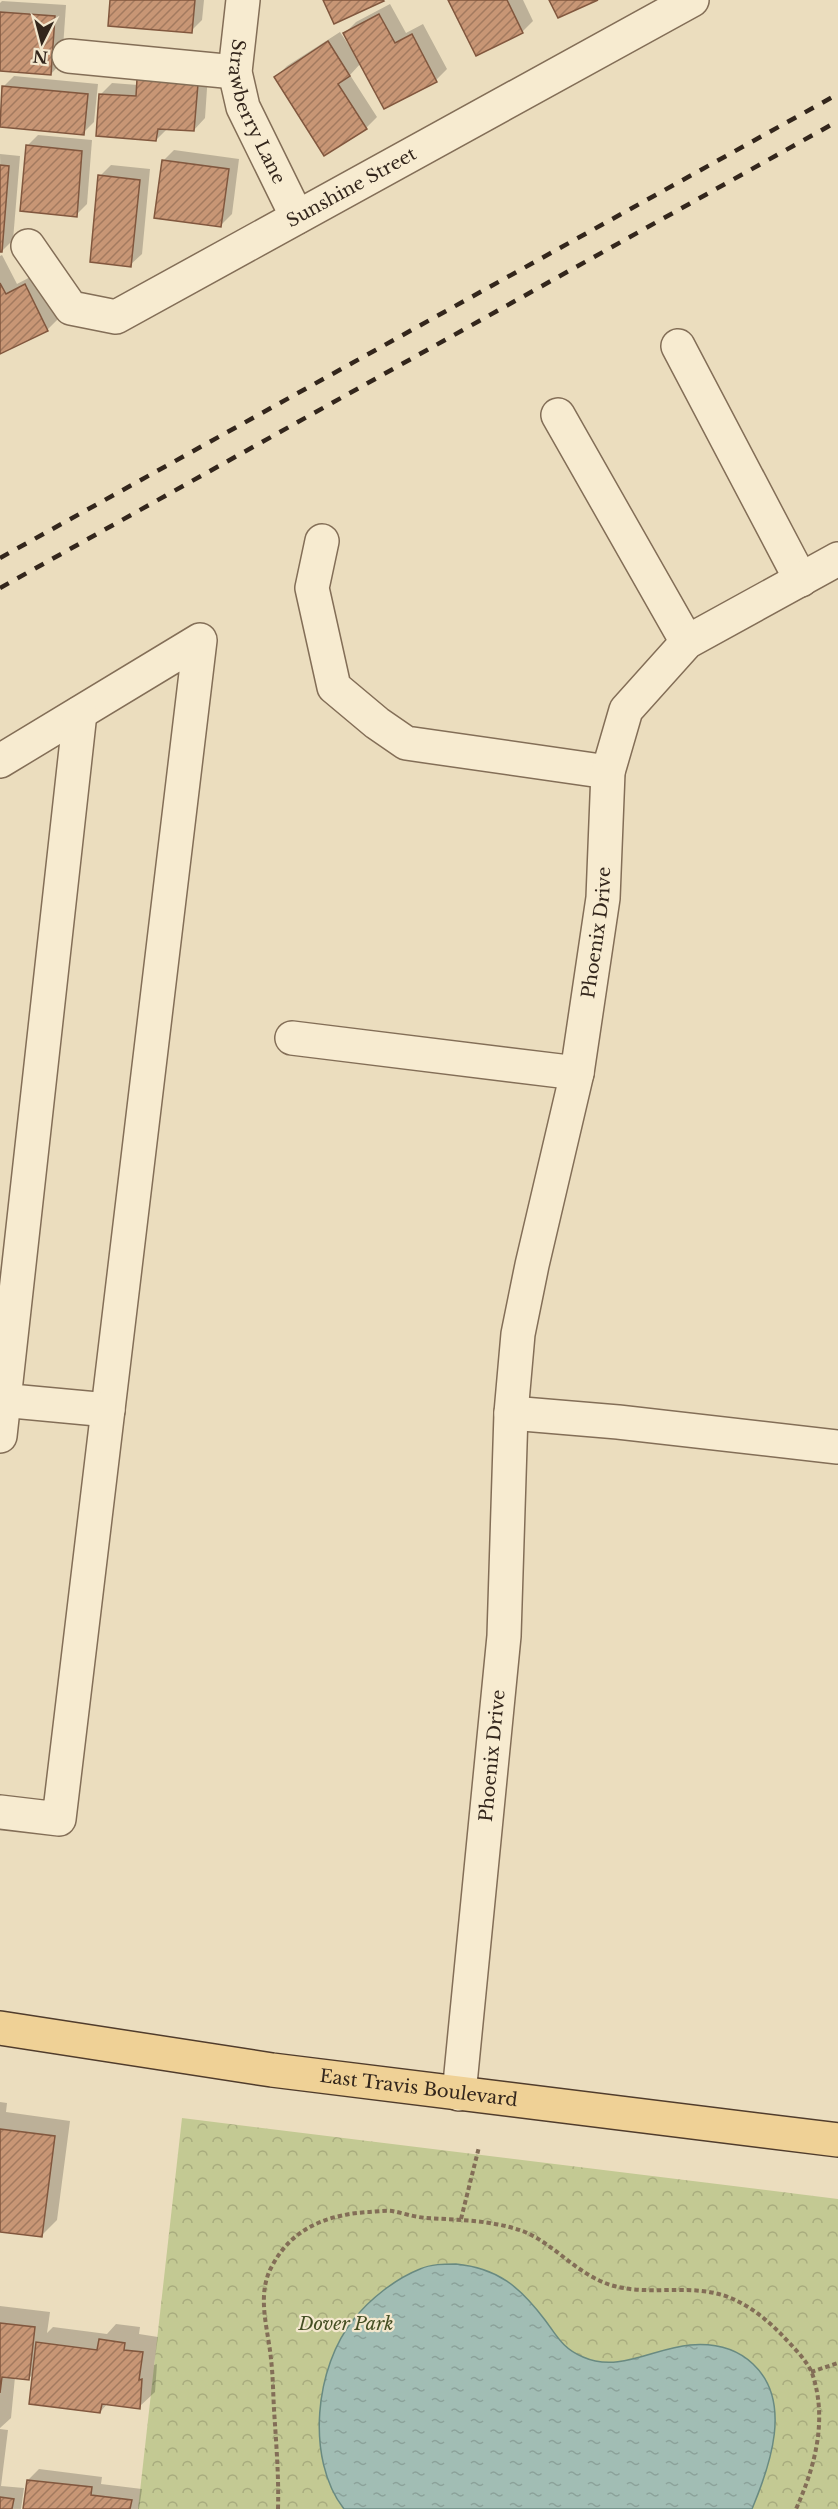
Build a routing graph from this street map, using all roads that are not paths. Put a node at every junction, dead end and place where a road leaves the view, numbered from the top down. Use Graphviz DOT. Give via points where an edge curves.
graph roads {
  1 [pos="243,0"];
  2 [pos="692,0"];
  3 [pos="69,56"];
  4 [pos="235,72"];
  5 [pos="297,217"];
  6 [pos="28,246"];
  7 [pos="678,346"];
  8 [pos="558,415"];
  9 [pos="322,541"];
  10 [pos="838,559"];
  11 [pos="801,580"];
  12 [pos="687,642"];
  13 [pos="80,712"];
  14 [pos="0,761"];
  15 [pos="608,772"];
  16 [pos="292,1038"];
  17 [pos="577,1073"];
  18 [pos="2,1400"];
  19 [pos="108,1410"];
  20 [pos="511,1413"];
  21 [pos="0,1436"];
  22 [pos="838,1447"];
  23 [pos="0,1812"];
  24 [pos="0,2028"];
  25 [pos="459,2094"];
  26 [pos="838,2140"];
  1 -- 4 [label="street, Strawberry Lane"];
  2 -- 5 [label="street, Sunshine Street"];
  3 -- 4 [label="street"];
  4 -- 5 [label="street, Strawberry Lane" via="243,107"];
  5 -- 6 [label="street, Sunshine Street" via="116,317 71,308"];
  7 -- 11 [label="street"];
  8 -- 12 [label="street"];
  9 -- 15 [label="street" via="312,588 334,687 377,723 406,743"];
  10 -- 11 [label="street, Phoenix Drive"];
  11 -- 12 [label="street, Phoenix Drive"];
  12 -- 15 [label="street, Phoenix Drive" via="626,710"];
  13 -- 14 [label="street"];
  13 -- 18 [label="street"];
  13 -- 19 [label="street" via="200,640"];
  15 -- 17 [label="street, Phoenix Drive" via="603,898"];
  16 -- 17 [label="street"];
  17 -- 20 [label="street, Phoenix Drive" via="518,1334"];
  18 -- 19 [label="street"];
  18 -- 21 [label="street"];
  19 -- 23 [label="street" via="59,1819"];
  20 -- 22 [label="street"];
  20 -- 25 [label="street, Phoenix Drive" via="504,1636"];
  24 -- 25 [label="main road, East Travis Boulevard"];
  25 -- 26 [label="main road, East Travis Boulevard"];
}
